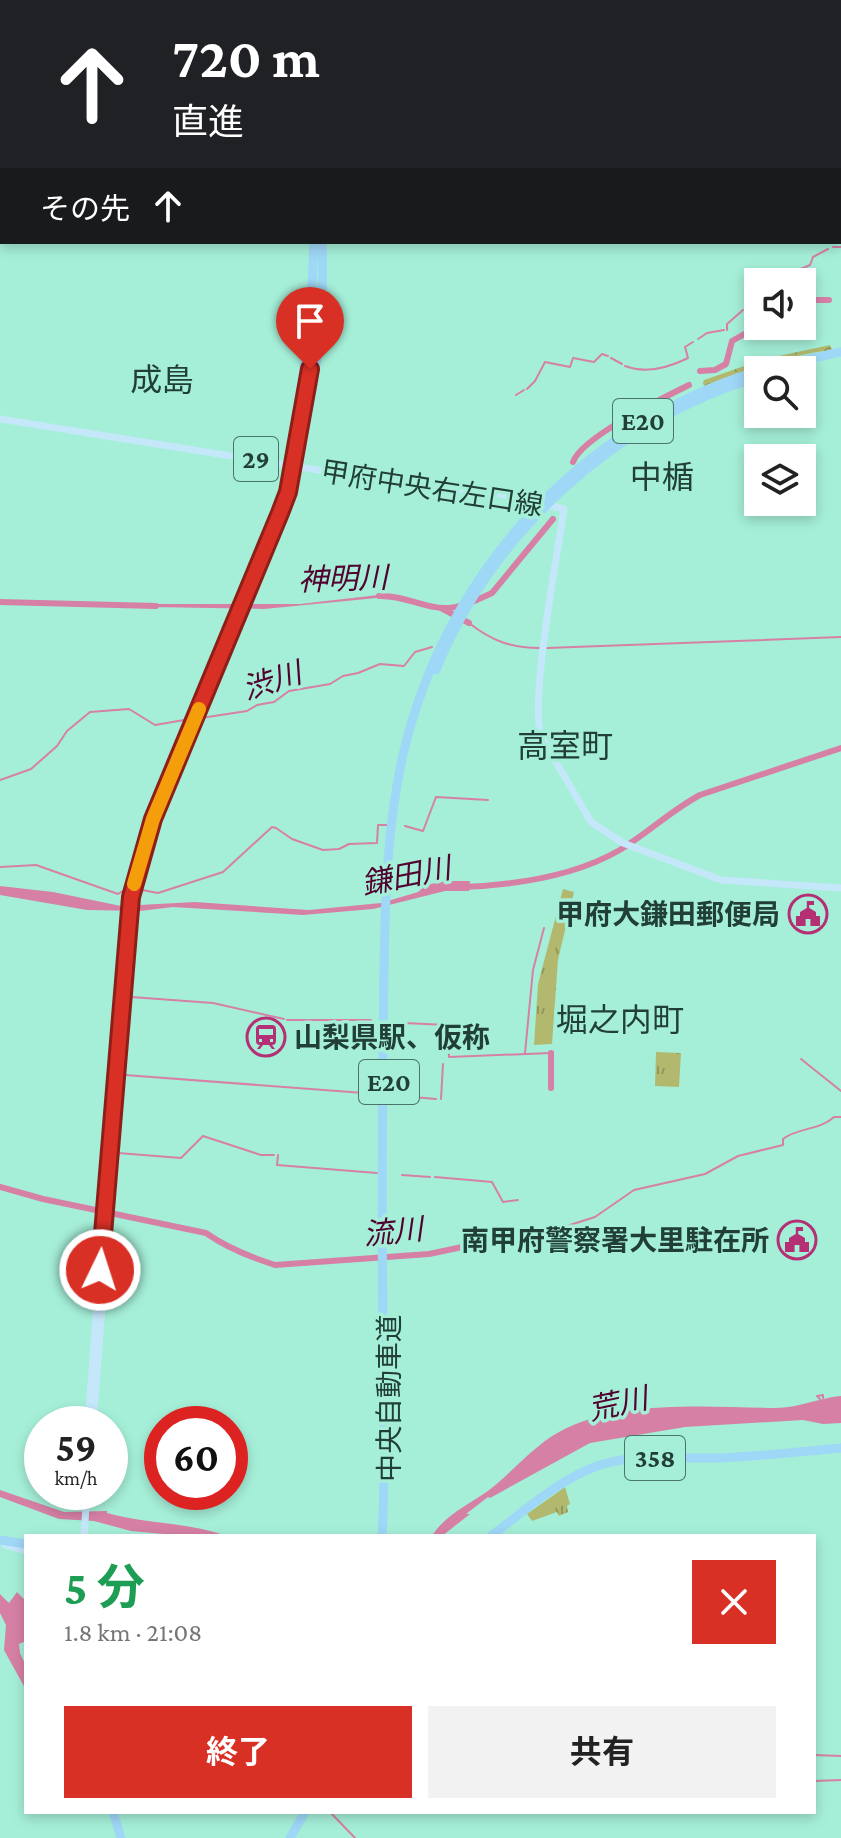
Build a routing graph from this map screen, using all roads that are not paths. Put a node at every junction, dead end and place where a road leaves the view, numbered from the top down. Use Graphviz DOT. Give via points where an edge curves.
graph roads {
  1 [pos="319,244"];
  2 [pos="319,244"];
  3 [pos="319,244"];
  4 [pos="841,352"];
  5 [pos="816,357"];
  6 [pos="841,359"];
  7 [pos="816,364"];
  8 [pos="744,375"];
  9 [pos="744,382"];
  10 [pos="300,393"];
  11 [pos="314,415"];
  12 [pos="0,419"];
  13 [pos="547,500"];
  14 [pos="841,888"];
  15 [pos="131,916"];
  16 [pos="126,1000"];
  17 [pos="107,1212"];
  18 [pos="91,1406"];
  19 [pos="841,1448"];
  20 [pos="84,1510"];
  21 [pos="85,1510"];
  22 [pos="83,1534"];
  23 [pos="83,1534"];
  24 [pos="385,1534"];
  25 [pos="494,1534"];
  26 [pos="2,1543"];
  27 [pos="24,1548"];
  28 [pos="111,1814"];
  29 [pos="304,1814"];
  30 [pos="310,1814"];
  31 [pos="120,1838"];
  32 [pos="290,1838"];
  33 [pos="297,1838"];
  1 -- 11 [label="highway" via="327,301"];
  2 -- 10 [label="highway"];
  3 -- 15 [label="highway, 29" via="310,369 288,492 153,819"];
  4 -- 5 [label="highway, 中央自動車道 / E20"];
  6 -- 7 [label="highway"];
  8 -- 13 [label="highway, 中央自動車道 / E20" via="701,391 638,425 597,452"];
  9 -- 13 [label="highway, 中央自動車道 / E20" via="661,419"];
  12 -- 14 [label="main road, 甲府中央右左口線 / 29" via="399,483 497,493 564,509 537,717 540,734 591,822 623,843 721,880"];
  13 -- 24 [label="highway, 中央自動車道 / E20" via="490,561 454,624 408,756 399,808 389,913"];
  15 -- 16 [label="highway"];
  15 -- 17 [label="main road"];
  16 -- 17 [label="main road"];
  17 -- 18 [label="main road"];
  19 -- 25 [label="highway, 358" via="608,1463 558,1485"];
  20 -- 23 [label="main road"];
  21 -- 22 [label="main road"];
  26 -- 27 [label="highway"];
  28 -- 31 [label="highway"];
  29 -- 32 [label="highway"];
  30 -- 33 [label="highway"];
}
